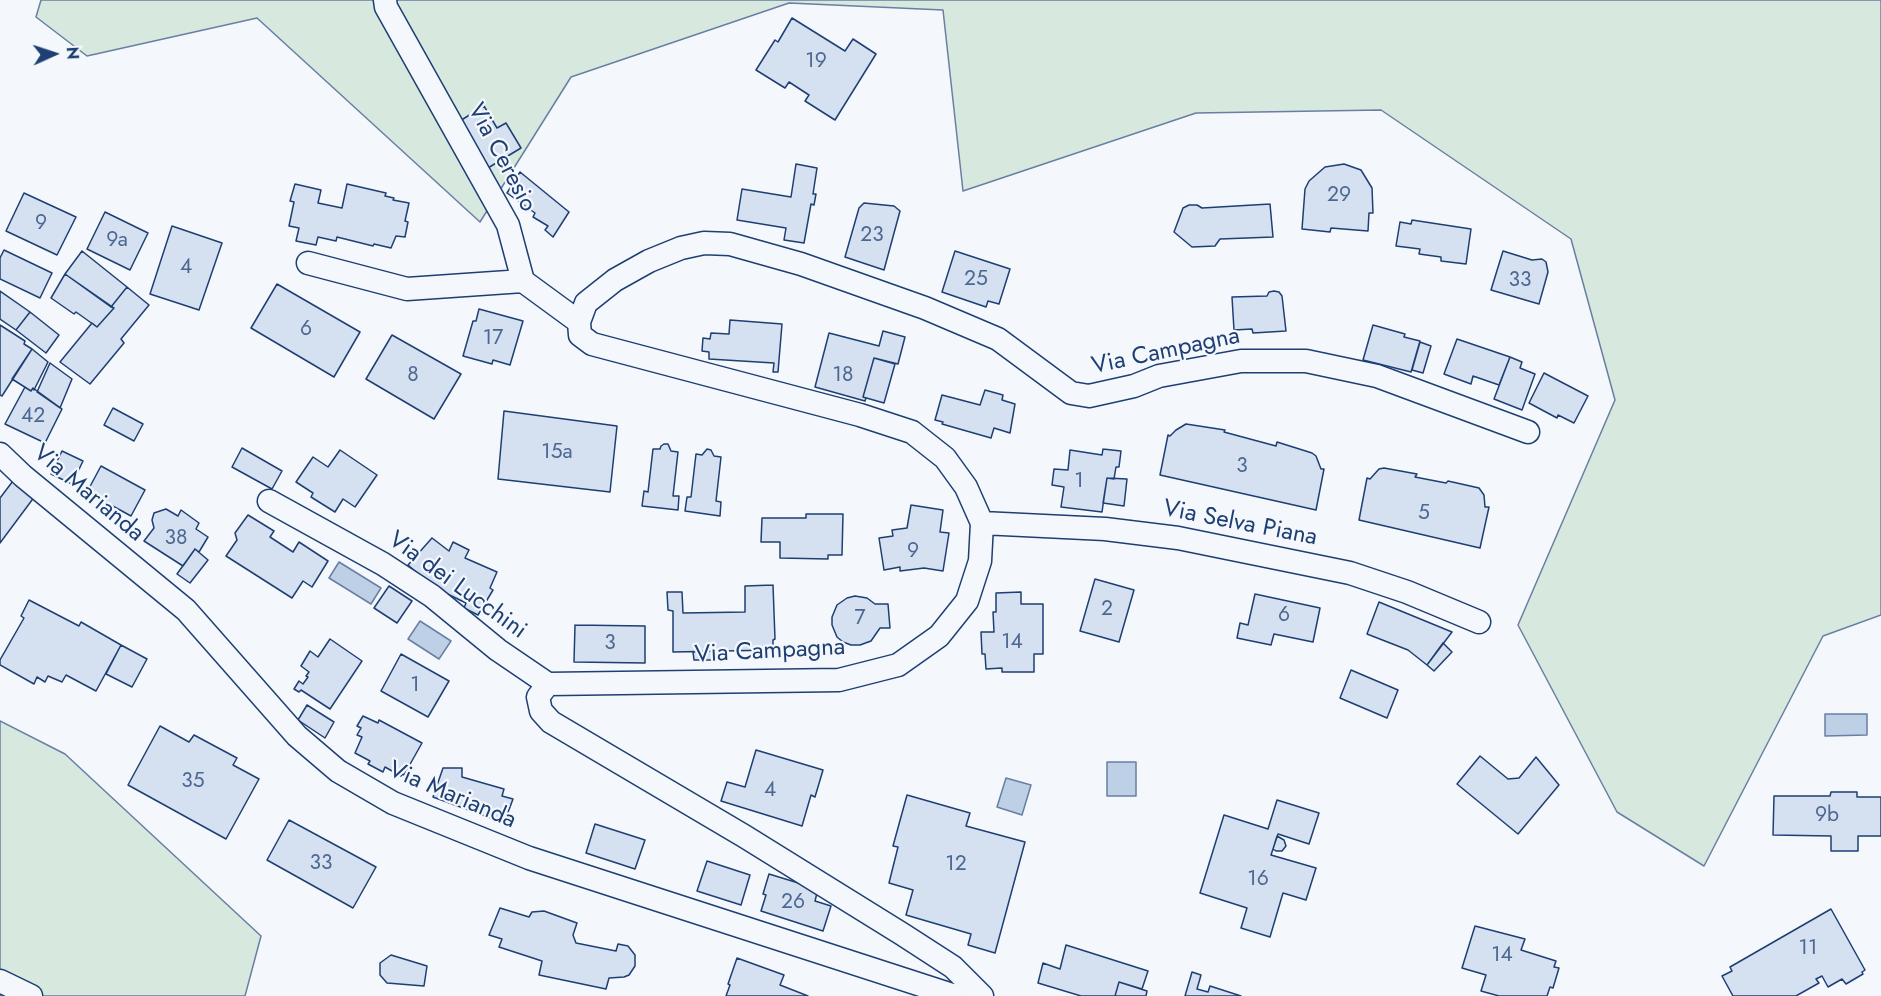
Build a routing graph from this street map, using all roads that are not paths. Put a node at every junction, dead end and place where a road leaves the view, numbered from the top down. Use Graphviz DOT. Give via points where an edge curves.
graph roads {
  1 [pos="385,0"];
  2 [pos="308,263"];
  3 [pos="523,281"];
  4 [pos="579,322"];
  5 [pos="1528,432"];
  6 [pos="0,454"];
  7 [pos="269,501"];
  8 [pos="982,523"];
  9 [pos="1479,622"];
  10 [pos="548,684"];
  11 [pos="0,981"];
  12 [pos="31,996"];
  13 [pos="955,996"];
  14 [pos="982,996"];
  1 -- 3 [label="street, Via Ceresio" via="508,225"];
  2 -- 3 [label="street" via="407,289"];
  3 -- 4 [label="street, Via Campagna"];
  4 -- 5 [label="street, Via Campagna" via="586,303 615,280 649,261 704,243 730,244 801,264 998,339 1071,393 1089,396 1159,376 1241,361 1306,361 1377,376"];
  4 -- 8 [label="street, Via Campagna" via="580,334 592,344 912,432 945,458 966,488"];
  6 -- 13 [label="street, Via Marianda" via="186,610 297,736 338,771 393,803 529,858"];
  7 -- 10 [label="street, Via dei Lucchini" via="422,589"];
  8 -- 9 [label="street, Via Selva Piana" via="1105,529 1178,538 1350,573"];
  8 -- 10 [label="street, Via Campagna" via="980,561 967,601 939,636 898,665 839,680"];
  10 -- 14 [label="street" via="538,697 541,711 551,723 911,940 953,967"];
  11 -- 12 [label="street"];
}
